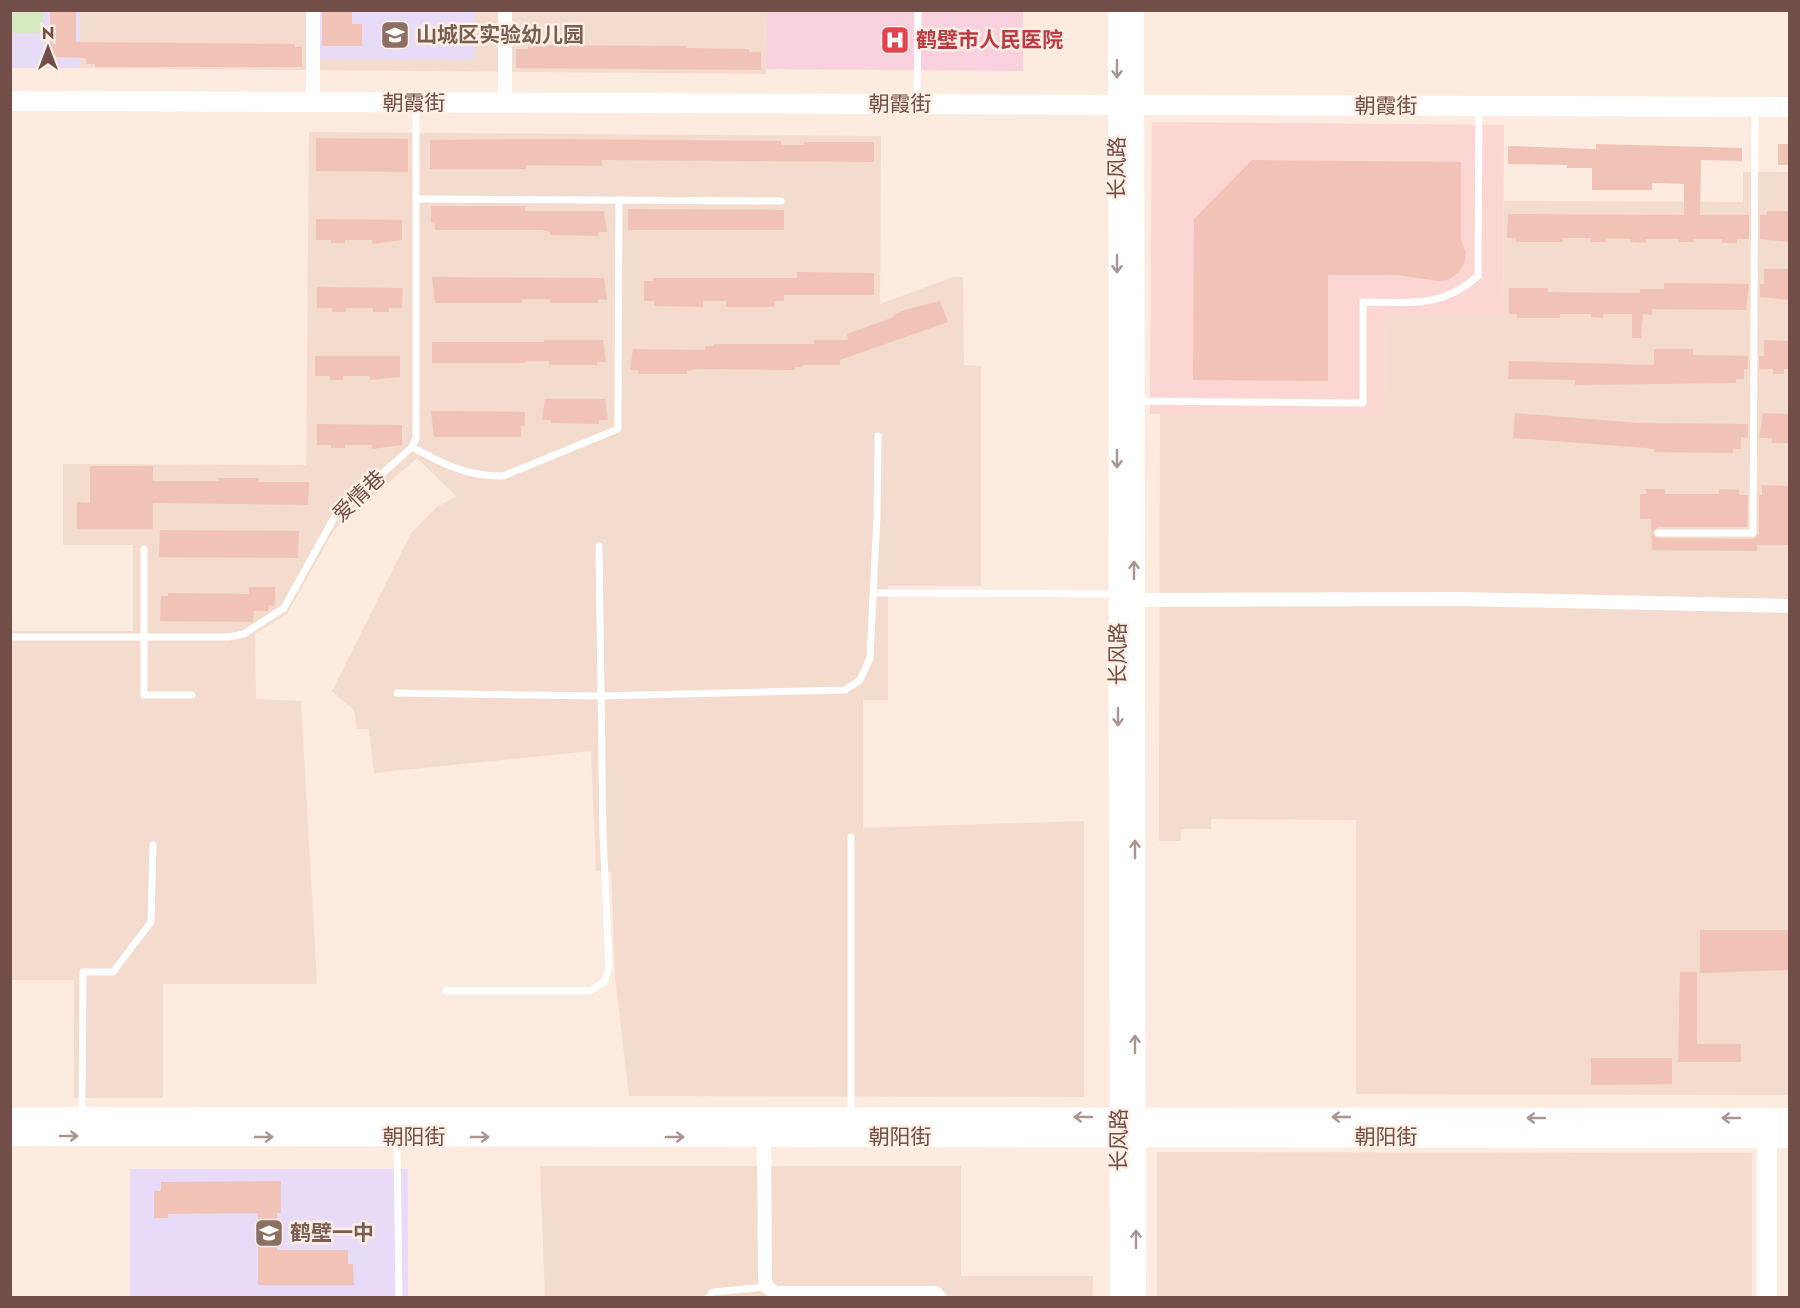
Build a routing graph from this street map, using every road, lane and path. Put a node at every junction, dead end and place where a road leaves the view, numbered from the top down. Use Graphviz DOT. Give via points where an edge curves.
graph roads {
  1 [pos="313,10"];
  2 [pos="505,10"];
  3 [pos="918,10"];
  4 [pos="1118,10"];
  5 [pos="1134,10"];
  6 [pos="10,101"];
  7 [pos="313,102"];
  8 [pos="416,103"];
  9 [pos="505,103"];
  10 [pos="917,104"];
  11 [pos="1125,105"];
  12 [pos="1479,106"];
  13 [pos="1755,107"];
  14 [pos="1790,107"];
  15 [pos="416,199"];
  16 [pos="619,200"];
  17 [pos="781,201"];
  18 [pos="1133,401"];
  19 [pos="878,436"];
  20 [pos="411,447"];
  21 [pos="1658,532"];
  22 [pos="599,546"];
  23 [pos="144,549"];
  24 [pos="874,593"];
  25 [pos="1126,597"];
  26 [pos="1790,606"];
  27 [pos="10,637"];
  28 [pos="144,637"];
  29 [pos="397,693"];
  30 [pos="192,695"];
  31 [pos="601,696"];
  32 [pos="851,837"];
  33 [pos="153,845"];
  34 [pos="446,991"];
  35 [pos="10,1117"];
  36 [pos="82,1117"];
  37 [pos="851,1117"];
  38 [pos="1127,1117"];
  39 [pos="1790,1118"];
  40 [pos="10,1136"];
  41 [pos="397,1137"];
  42 [pos="764,1137"];
  43 [pos="1128,1137"];
  44 [pos="1767,1138"];
  45 [pos="1790,1138"];
  46 [pos="767,1287"];
  47 [pos="399,1298"];
  48 [pos="708,1298"];
  49 [pos="940,1298"];
  50 [pos="1120,1298"];
  51 [pos="1136,1298"];
  52 [pos="1767,1298"];
  1 -- 7 [label="street"];
  2 -- 9 [label="street"];
  3 -- 10 [label="lane"];
  4 -- 11 [label="main road, 长风路, one-way"];
  5 -- 11 [label="main road, 长风路"];
  6 -- 7 [label="main road, 朝霞街"];
  7 -- 8 [label="main road, 朝霞街"];
  8 -- 9 [label="main road, 朝霞街"];
  8 -- 15 [label="lane"];
  9 -- 10 [label="main road, 朝霞街"];
  10 -- 11 [label="main road, 朝霞街"];
  11 -- 12 [label="main road, 朝霞街"];
  11 -- 18 [label="main road, 长风路"];
  11 -- 25 [label="main road, 长风路, one-way"];
  12 -- 13 [label="main road, 朝霞街"];
  12 -- 18 [label="lane" via="1478,276 1460,291 1430,302 1364,302 1363,403"];
  13 -- 14 [label="main road, 朝霞街"];
  13 -- 21 [label="lane" via="1753,533"];
  15 -- 16 [label="lane"];
  15 -- 20 [label="lane" via="416,438"];
  16 -- 17 [label="lane"];
  16 -- 20 [label="lane" via="618,429 503,476 451,469"];
  25 -- 18 [label="main road, 长风路, one-way"];
  19 -- 24 [label="lane"];
  20 -- 28 [label="lane, 爱情巷" via="335,516 284,608 244,634"];
  22 -- 31 [label="lane"];
  23 -- 28 [label="lane"];
  24 -- 25 [label="lane"];
  24 -- 31 [label="lane" via="870,658 860,680 845,690"];
  25 -- 26 [label="street"];
  25 -- 38 [label="main road, 长风路"];
  27 -- 28 [label="lane, 爱情巷"];
  28 -- 30 [label="lane" via="144,695"];
  29 -- 31 [label="lane"];
  31 -- 34 [label="lane" via="609,966 605,981 590,991"];
  32 -- 37 [label="lane"];
  33 -- 36 [label="lane" via="151,922 145,934 113,972 82,972"];
  35 -- 36 [label="main road, 朝阳街"];
  36 -- 37 [label="main road, 朝阳街"];
  38 -- 37 [label="main road, 朝阳街, one-way"];
  39 -- 38 [label="main road, 朝阳街, one-way"];
  38 -- 43 [label="main road, 长风路"];
  40 -- 41 [label="main road, 朝阳街, one-way"];
  41 -- 42 [label="main road, 朝阳街, one-way"];
  41 -- 47 [label="lane"];
  42 -- 43 [label="main road, 朝阳街"];
  42 -- 46 [label="street"];
  43 -- 44 [label="main road, 朝阳街"];
  43 -- 50 [label="main road, 长风路"];
  51 -- 43 [label="main road, 长风路, one-way"];
  44 -- 45 [label="main road, 朝阳街"];
  44 -- 52 [label="main road"];
  46 -- 48 [label="lane" via="713,1292"];
  46 -- 49 [label="street" via="776,1293 936,1293"];
}
